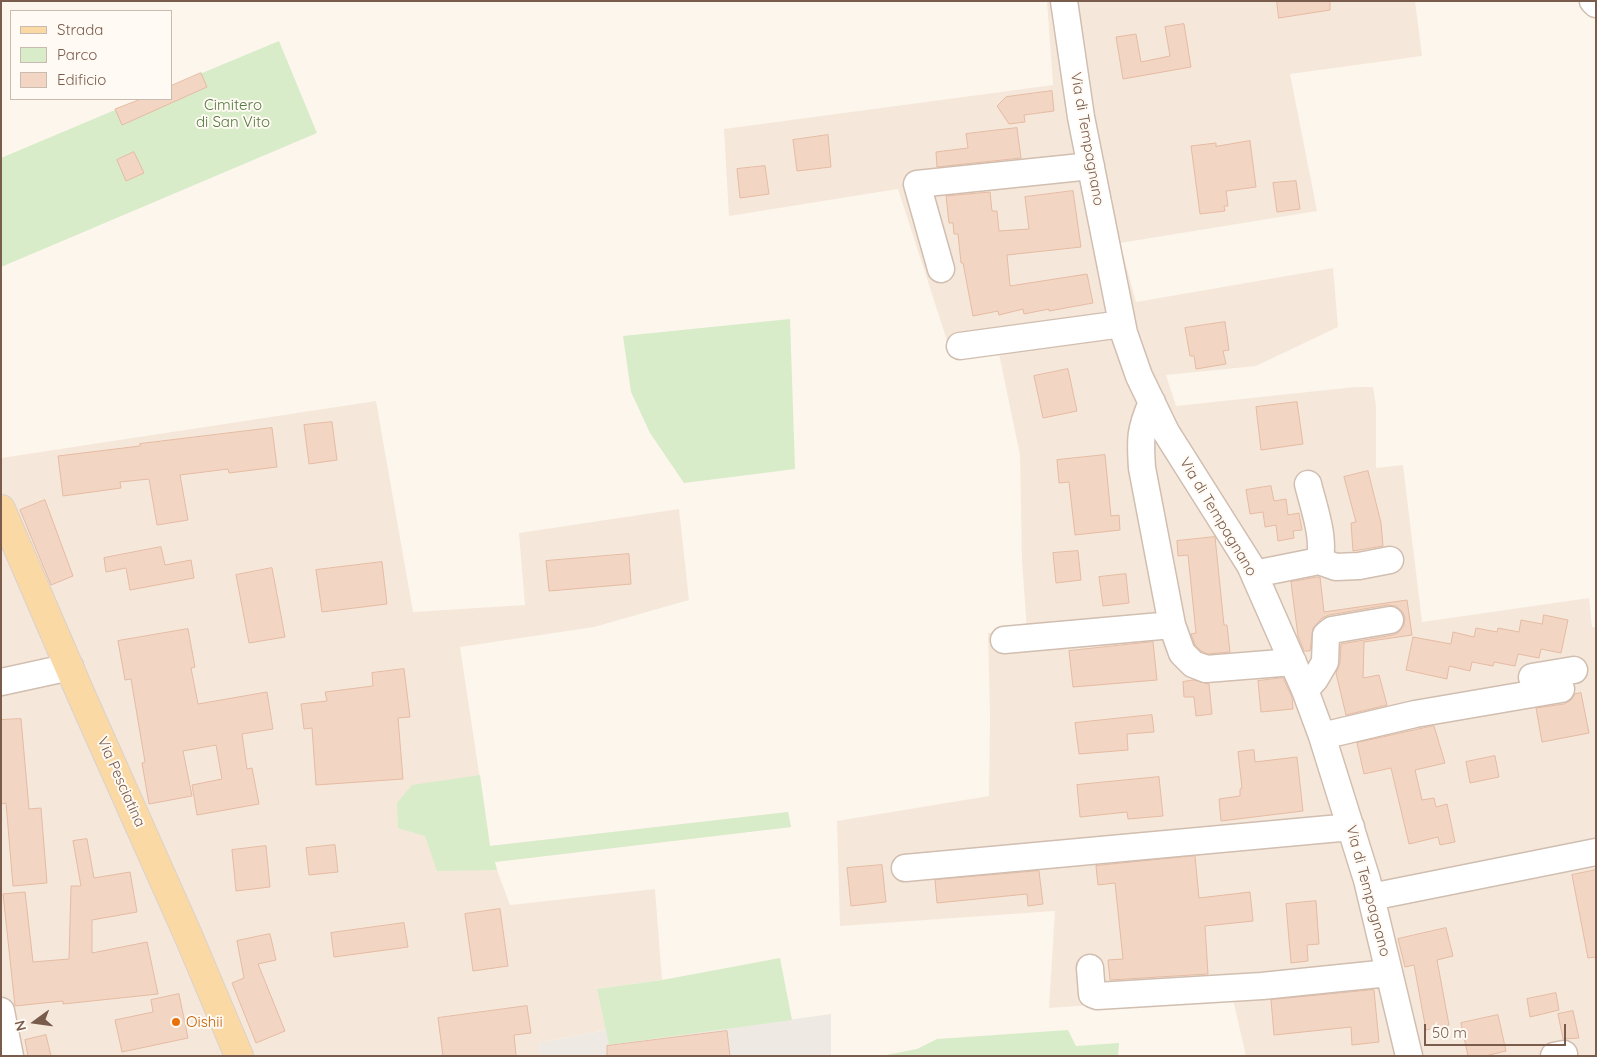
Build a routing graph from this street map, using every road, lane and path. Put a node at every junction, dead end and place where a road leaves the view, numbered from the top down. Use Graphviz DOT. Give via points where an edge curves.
graph roads {
  1 [pos="1064,1"];
  2 [pos="1593,1"];
  3 [pos="1596,4"];
  4 [pos="1091,166"];
  5 [pos="941,269"];
  6 [pos="1122,324"];
  7 [pos="960,346"];
  8 [pos="1152,402"];
  9 [pos="1308,484"];
  10 [pos="1,509"];
  11 [pos="1390,560"];
  12 [pos="1319,561"];
  13 [pos="1254,574"];
  14 [pos="1390,620"];
  15 [pos="1172,625"];
  16 [pos="1004,640"];
  17 [pos="1294,662"];
  18 [pos="70,667"];
  19 [pos="1567,679"];
  20 [pos="1,682"];
  21 [pos="1305,690"];
  22 [pos="1322,736"];
  23 [pos="1351,827"];
  24 [pos="1596,852"];
  25 [pos="905,868"];
  26 [pos="1371,897"];
  27 [pos="1090,968"];
  28 [pos="1389,973"];
  29 [pos="1,1010"];
  30 [pos="10,1056"];
  31 [pos="239,1056"];
  32 [pos="1409,1056"];
  1 -- 4 [label="street, Via di Tempagnano"];
  2 -- 3 [label="street"];
  4 -- 5 [label="street" via="917,184"];
  4 -- 6 [label="street, Via di Tempagnano"];
  6 -- 7 [label="street"];
  6 -- 8 [label="street, Via di Tempagnano" via="1139,376"];
  8 -- 13 [label="street, Via di Tempagnano" via="1166,432"];
  8 -- 15 [label="street" via="1142,425 1142,468"];
  9 -- 12 [label="street" via="1319,528 1322,553"];
  10 -- 18 [label="main road, Via Pesciatina"];
  11 -- 12 [label="street" via="1336,567"];
  12 -- 13 [label="street"];
  13 -- 17 [label="street, Via di Tempagnano"];
  14 -- 21 [label="street" via="1332,630 1326,635 1325,662"];
  15 -- 16 [label="street"];
  15 -- 17 [label="street" via="1182,653 1193,664 1206,669"];
  17 -- 21 [label="street, Via di Tempagnano"];
  18 -- 20 [label="street"];
  18 -- 31 [label="main road, Via Pesciatina"];
  19 -- 22 [label="street"];
  21 -- 22 [label="street, Via di Tempagnano"];
  22 -- 23 [label="street, Via di Tempagnano"];
  23 -- 25 [label="street"];
  23 -- 26 [label="street, Via di Tempagnano"];
  24 -- 26 [label="street"];
  26 -- 28 [label="street, Via di Tempagnano"];
  27 -- 28 [label="street" via="1092,994 1097,996 1262,986"];
  28 -- 32 [label="street, Via di Tempagnano"];
  29 -- 30 [label="street"];
}
